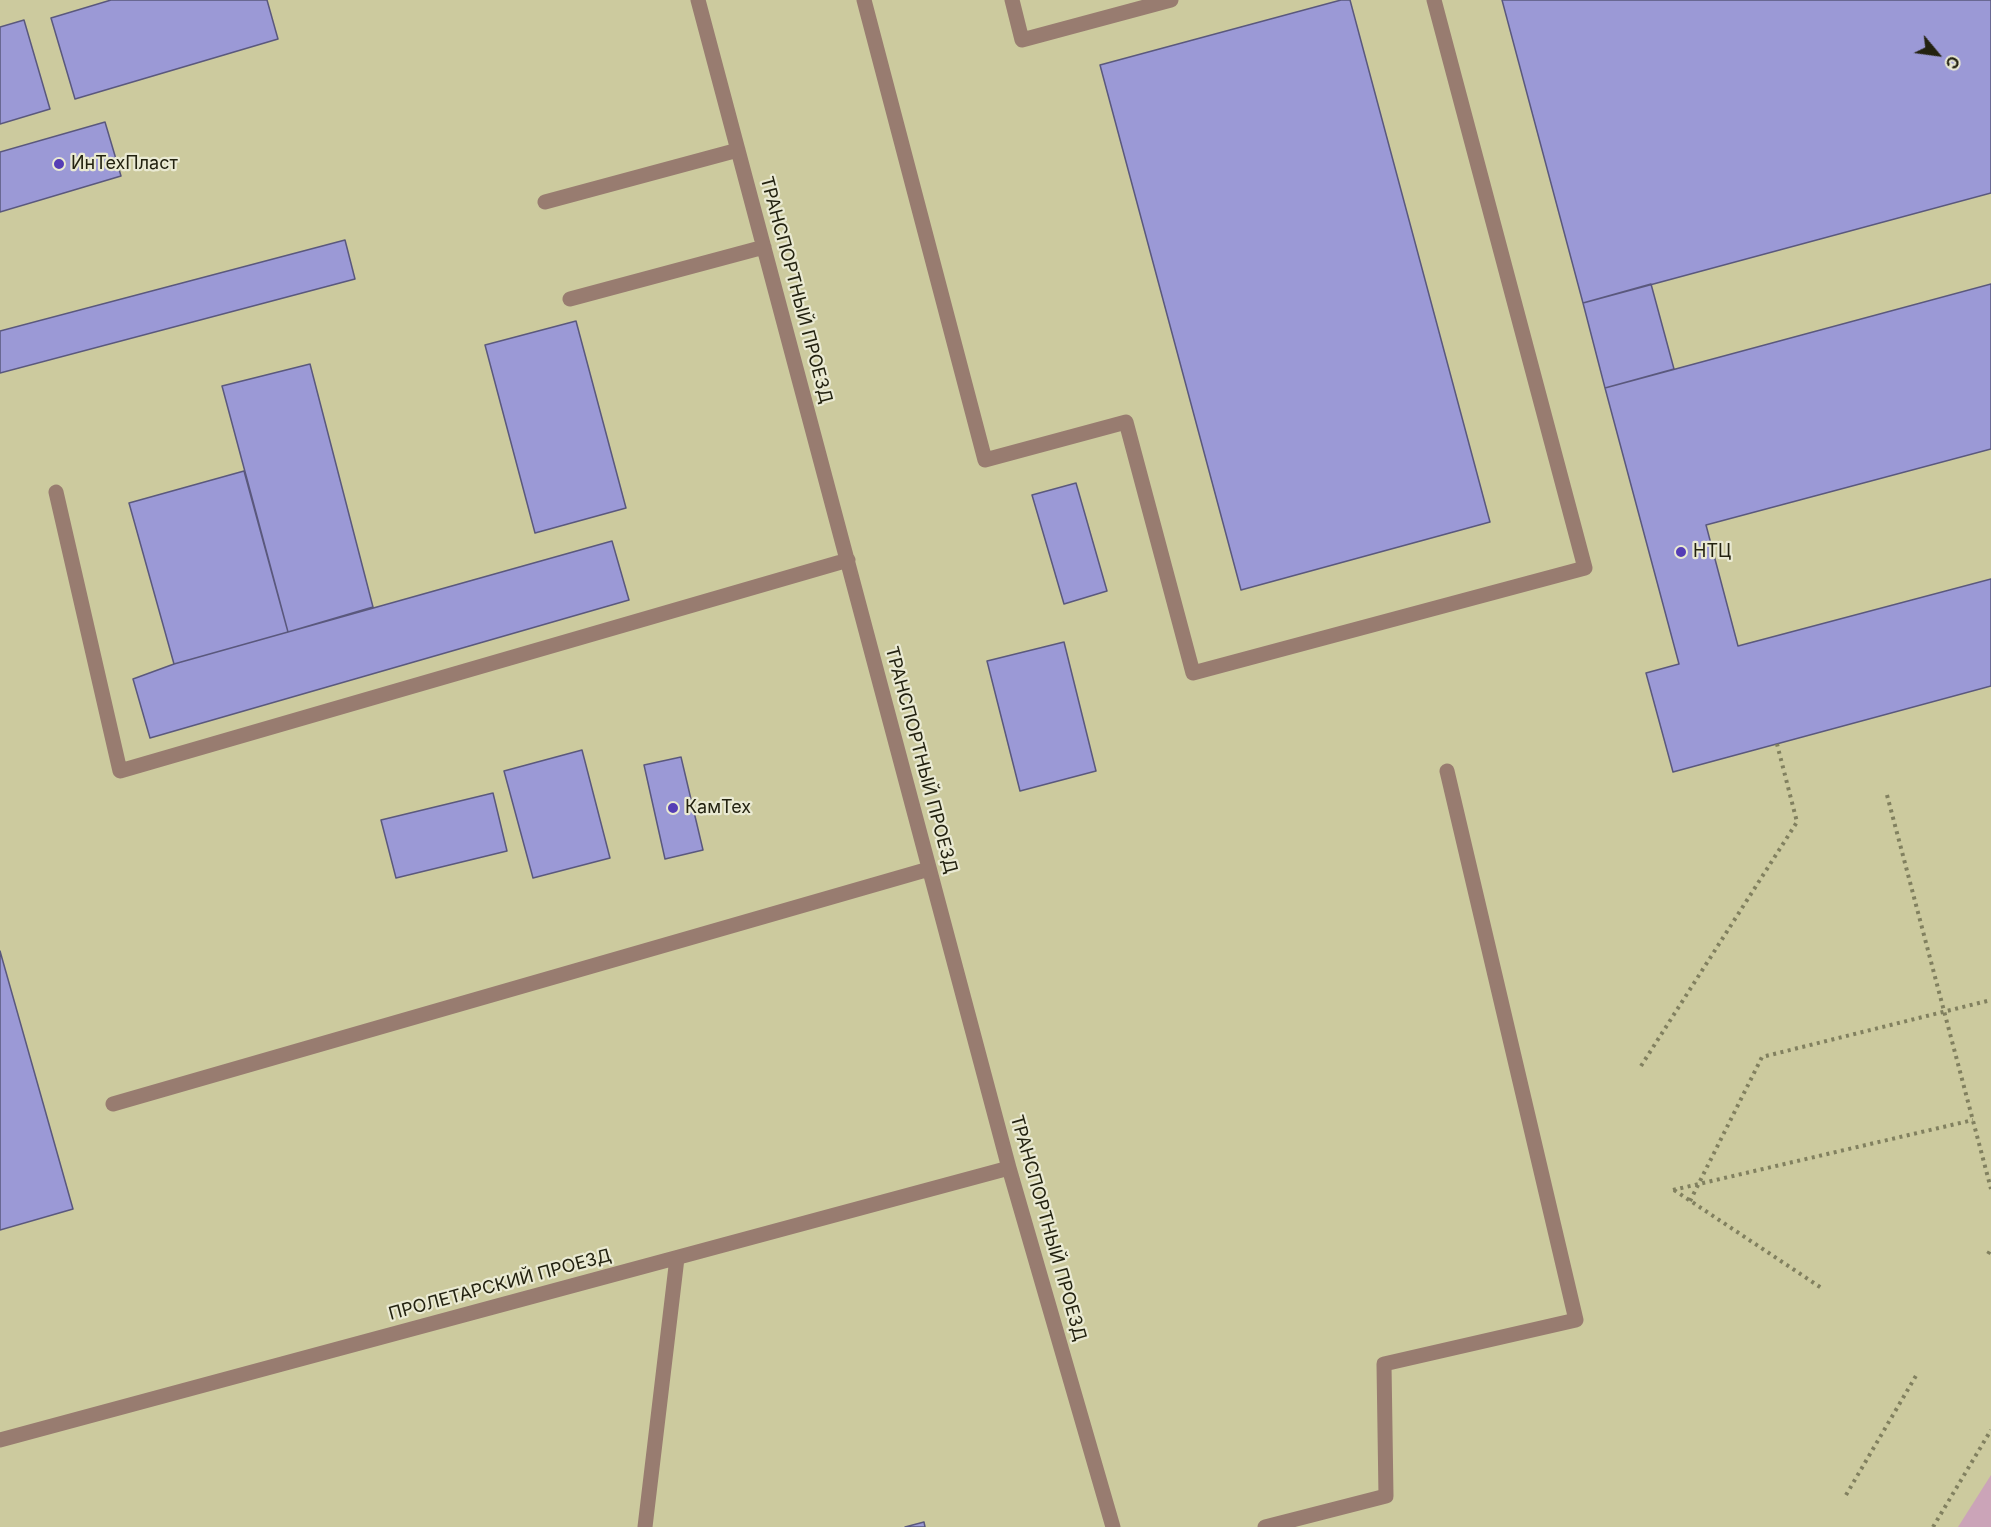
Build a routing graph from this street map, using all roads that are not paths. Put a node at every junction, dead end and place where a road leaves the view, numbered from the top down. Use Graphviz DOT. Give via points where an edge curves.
graph roads {
  1 [pos="698,0"];
  2 [pos="864,0"];
  3 [pos="1012,0"];
  4 [pos="1171,0"];
  5 [pos="1434,0"];
  6 [pos="738,150"];
  7 [pos="545,202"];
  8 [pos="764,247"];
  9 [pos="570,299"];
  10 [pos="56,492"];
  11 [pos="848,560"];
  12 [pos="1447,771"];
  13 [pos="929,869"];
  14 [pos="112,1104"];
  15 [pos="1009,1168"];
  16 [pos="677,1257"];
  17 [pos="0,1440"];
  18 [pos="645,1527"];
  19 [pos="1113,1527"];
  20 [pos="1265,1527"];
  1 -- 6 [label="street, ТРАНСПОРТНЫЙ ПРОЕЗД"];
  2 -- 5 [label="street" via="985,460 1126,422 1193,673 1585,568"];
  3 -- 4 [label="street" via="1022,40"];
  6 -- 7 [label="street"];
  6 -- 8 [label="street, ТРАНСПОРТНЫЙ ПРОЕЗД"];
  8 -- 9 [label="street"];
  8 -- 11 [label="street, ТРАНСПОРТНЫЙ ПРОЕЗД"];
  10 -- 11 [label="street" via="120,771"];
  11 -- 13 [label="street, ТРАНСПОРТНЫЙ ПРОЕЗД"];
  12 -- 20 [label="street" via="1576,1320 1384,1364 1386,1496"];
  13 -- 14 [label="street"];
  13 -- 15 [label="street, ТРАНСПОРТНЫЙ ПРОЕЗД"];
  15 -- 16 [label="street, ПРОЛЕТАРСКИЙ ПРОЕЗД"];
  15 -- 19 [label="street, ТРАНСПОРТНЫЙ ПРОЕЗД"];
  16 -- 17 [label="street, ПРОЛЕТАРСКИЙ ПРОЕЗД"];
  16 -- 18 [label="street"];
}
